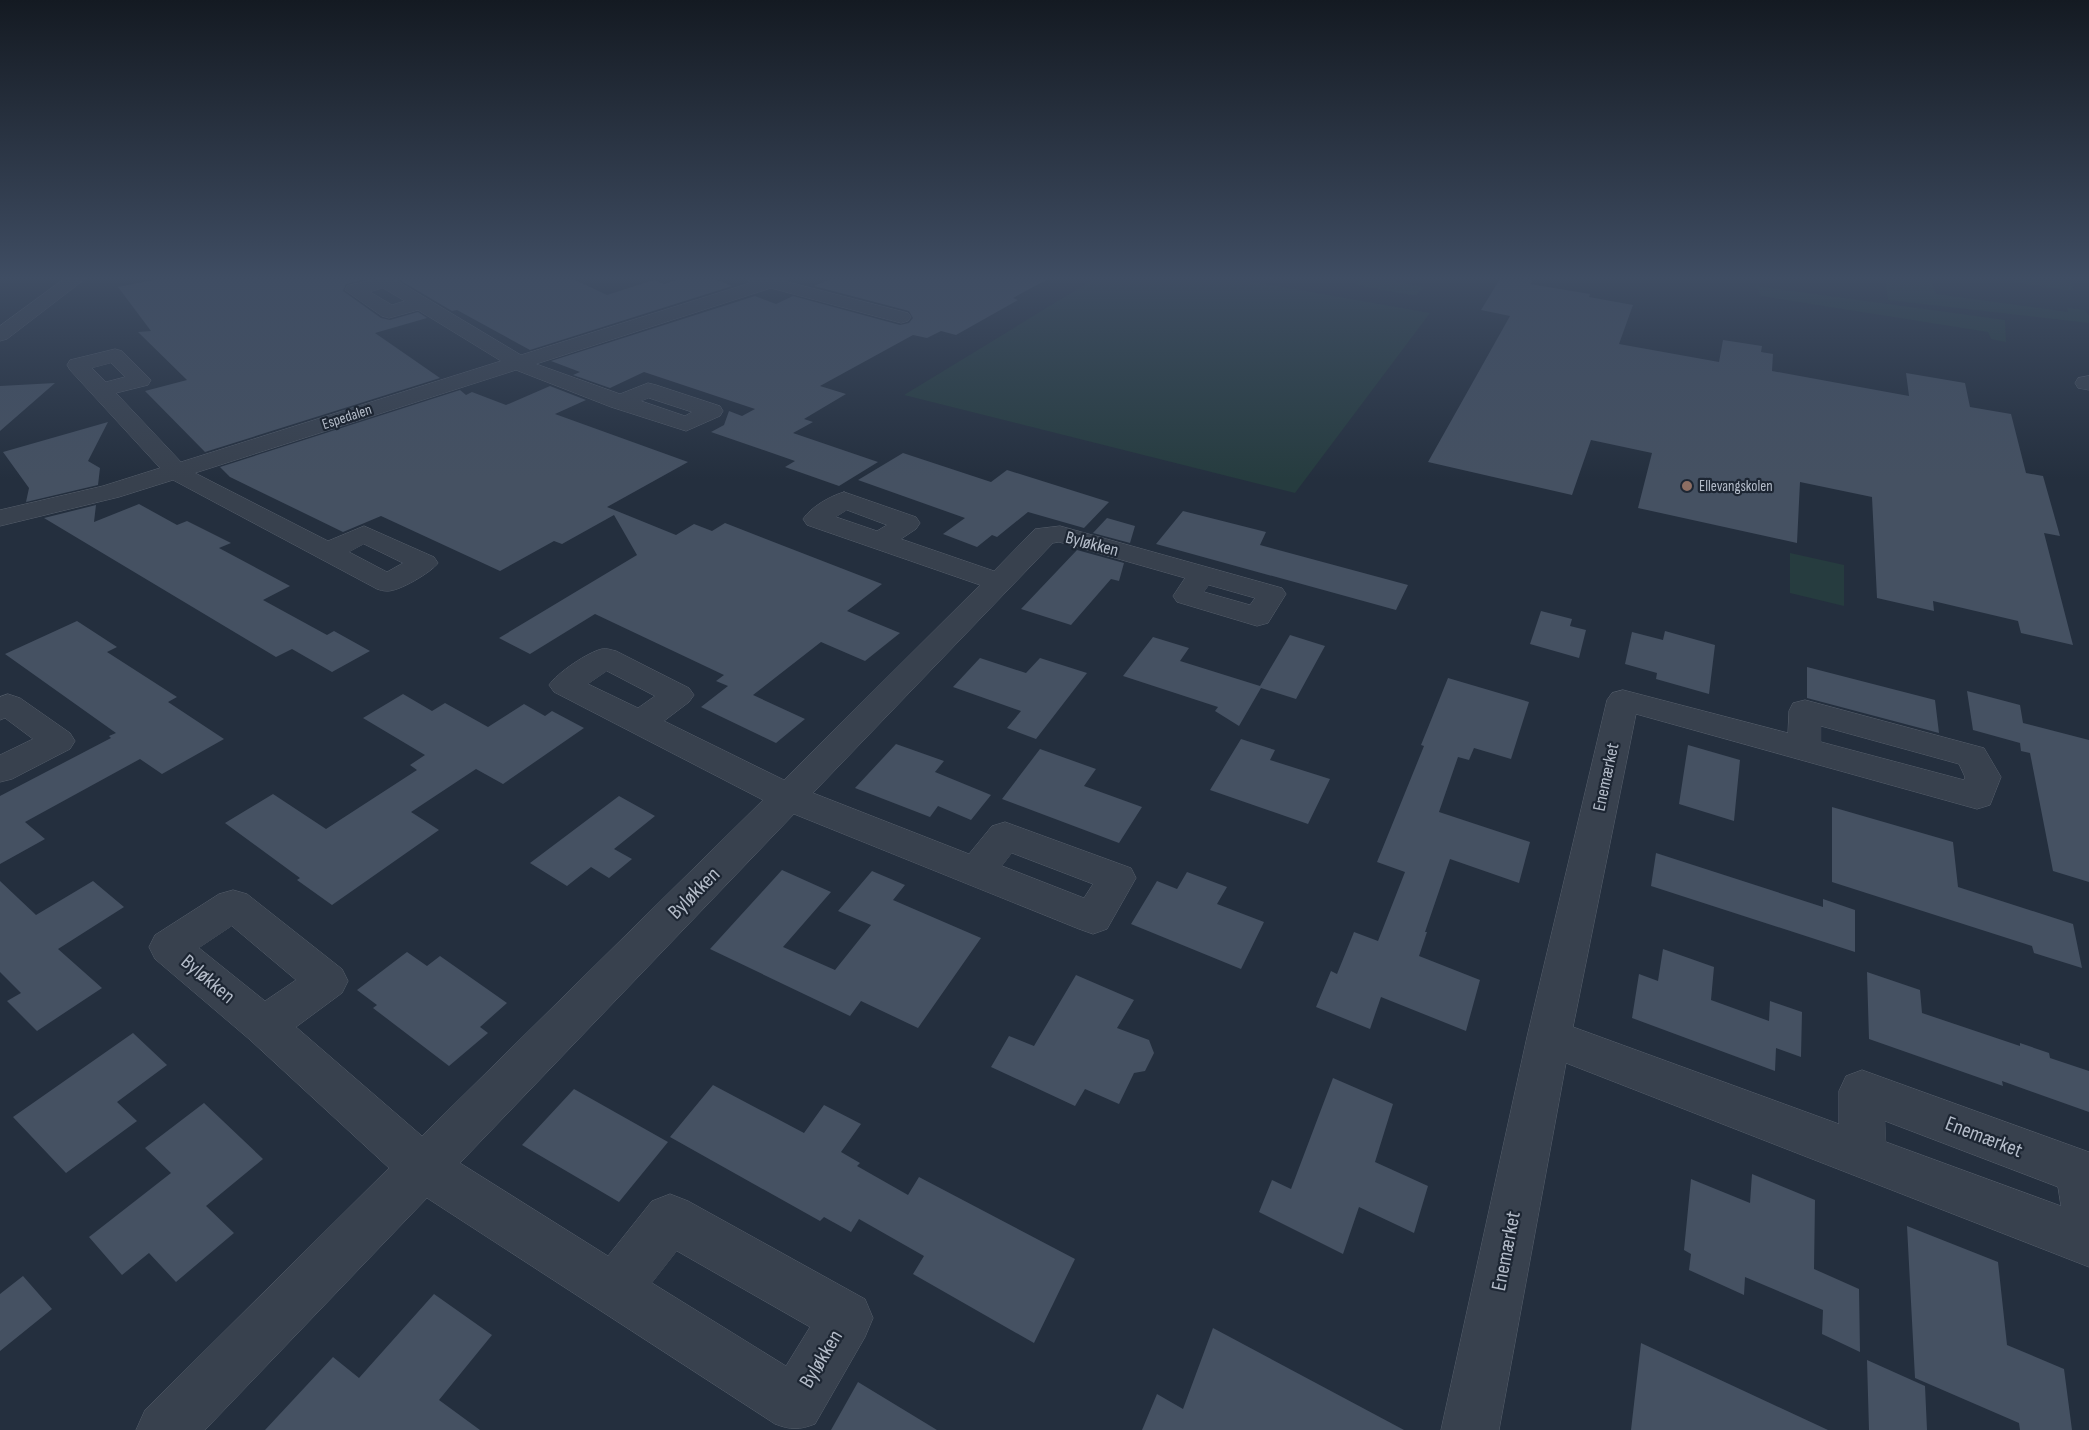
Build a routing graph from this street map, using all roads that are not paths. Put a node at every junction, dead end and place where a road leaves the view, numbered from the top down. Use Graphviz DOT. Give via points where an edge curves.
graph roads {
  1 [pos="491,346"];
  2 [pos="571,346"];
  3 [pos="519,363"];
  4 [pos="101,390"];
  5 [pos="619,402"];
  6 [pos="176,471"];
  7 [pos="0,518"];
  8 [pos="878,542"];
  9 [pos="327,552"];
  10 [pos="1202,574"];
  11 [pos="999,582"];
  12 [pos="0,709"];
  13 [pos="642,722"];
  14 [pos="1804,747"];
  15 [pos="0,770"];
  16 [pos="789,798"];
  17 [pos="976,872"];
  18 [pos="264,1026"];
  19 [pos="1549,1037"];
  20 [pos="1862,1156"];
  21 [pos="422,1167"];
  22 [pos="2089,1228"];
  23 [pos="2089,1242"];
  24 [pos="614,1289"];
  25 [pos="165,1430"];
  26 [pos="1470,1430"];
  1 -- 3 [label="street"];
  2 -- 3 [label="street, Espedalen"];
  3 -- 5 [label="street"];
  3 -- 6 [label="street, Espedalen"];
  4 -- 6 [label="street"];
  6 -- 7 [label="street, Espedalen" via="110,492"];
  6 -- 9 [label="street"];
  8 -- 11 [label="street"];
  10 -- 11 [label="street, Byløkken" via="1060,534 1045,535"];
  11 -- 16 [label="street, Byløkken"];
  12 -- 15 [label="street" via="8,705 58,741"];
  13 -- 16 [label="street"];
  14 -- 14 [label="street, Enemærket" via="1977,796 1983,777 1972,756 1805,711"];
  14 -- 19 [label="street, Enemærket" via="1623,700"];
  16 -- 17 [label="street"];
  16 -- 21 [label="street, Byløkken"];
  18 -- 21 [label="street"];
  19 -- 20 [label="street"];
  19 -- 26 [label="street, Enemærket"];
  20 -- 22 [label="street, Enemærket" via="1862,1091 2080,1172"];
  20 -- 23 [label="street"];
  21 -- 24 [label="street"];
  21 -- 25 [label="street, Byløkken"];
}
